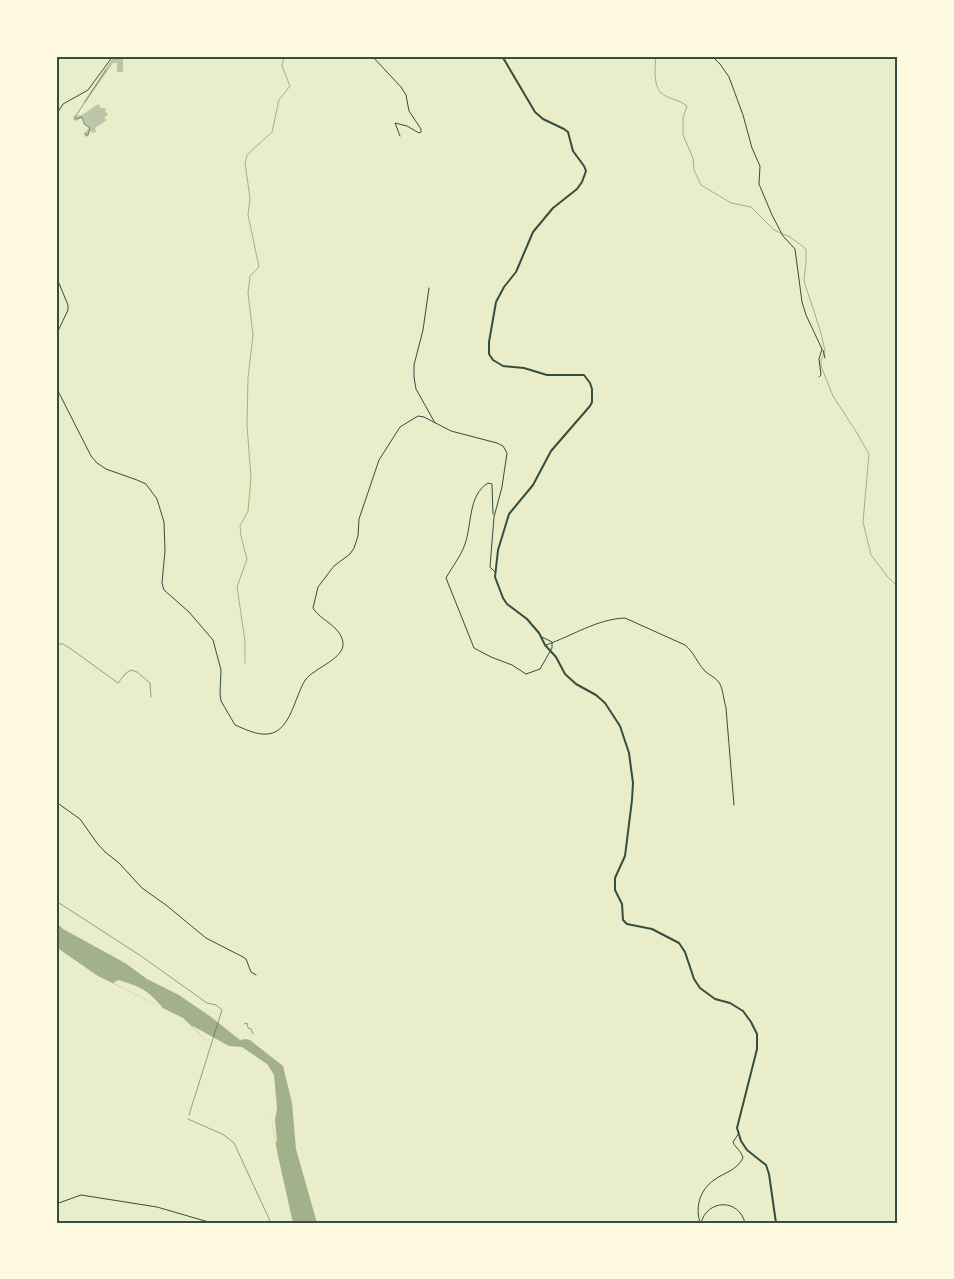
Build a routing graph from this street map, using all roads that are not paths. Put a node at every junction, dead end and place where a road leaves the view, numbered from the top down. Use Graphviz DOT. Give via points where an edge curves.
graph roads {
  1 [pos="113,56"];
  2 [pos="372,56"];
  3 [pos="502,56"];
  4 [pos="712,56"];
  5 [pos="56,115"];
  6 [pos="400,136"];
  7 [pos="56,276"];
  8 [pos="429,288"];
  9 [pos="822,349"];
  10 [pos="56,352"];
  11 [pos="825,358"];
  12 [pos="819,377"];
  13 [pos="56,387"];
  14 [pos="436,424"];
  15 [pos="494,517"];
  16 [pos="495,572"];
  17 [pos="541,637"];
  18 [pos="552,642"];
  19 [pos="545,645"];
  20 [pos="550,650"];
  21 [pos="56,802"];
  22 [pos="734,804"];
  23 [pos="256,975"];
  24 [pos="188,1119"];
  25 [pos="738,1133"];
  26 [pos="56,1204"];
  27 [pos="212,1223"];
  28 [pos="271,1223"];
  29 [pos="700,1223"];
  30 [pos="745,1223"];
  31 [pos="776,1223"];
  1 -- 5 [label="street" via="88,90 66,102"];
  2 -- 6 [label="street" via="404,91 410,112 421,130 418,133 395,123"];
  3 -- 16 [label="street" via="535,112 568,132 574,151 586,171 577,189 552,208 533,232 516,272 496,302 489,354 503,366 547,375 584,375 590,383 592,396 590,406 551,452 533,485 509,514"];
  4 -- 9 [label="street" via="729,77 760,166 761,188 783,236 795,249 802,302"];
  7 -- 10 [label="street" via="68,305 58,331"];
  8 -- 14 [label="street" via="414,377 416,389"];
  9 -- 11 [label="street"];
  9 -- 12 [label="street"];
  13 -- 14 [label="street" via="97,463 146,484 157,499 164,522 164,590 213,640 221,670 221,701 233,723 264,734 279,730 307,679 342,649 340,634 313,608 318,587 354,548 359,519 379,460 400,427 418,416"];
  14 -- 15 [label="street" via="451,432 497,443 506,450 502,487"];
  15 -- 16 [label="street" via="490,567"];
  15 -- 20 [label="street" via="492,484 488,483 474,503 465,544 446,578 471,642 476,649 526,674 540,669"];
  16 -- 17 [label="street" via="503,598 527,619"];
  17 -- 18 [label="street"];
  17 -- 19 [label="street"];
  18 -- 19 [label="street"];
  18 -- 20 [label="street"];
  18 -- 22 [label="street" via="614,618 625,618 691,649 704,671 715,677 721,688 726,708"];
  19 -- 20 [label="street"];
  20 -- 25 [label="street" via="565,674 605,703 620,726 628,753 632,800 625,856 614,890 622,904 623,920 627,924 652,929 679,943 700,988 715,999 743,1011 757,1034 757,1048"];
  21 -- 23 [label="street" via="80,819 105,852 142,888 206,938 246,959 251,972"];
  24 -- 28 [label="lane" via="234,1143"];
  25 -- 29 [label="street" via="733,1142 743,1158 739,1165 704,1189 697,1208"];
  25 -- 31 [label="street" via="747,1150 766,1165 770,1174"];
  26 -- 27 [label="street" via="81,1195 157,1207"];
  29 -- 30 [label="street" via="706,1211 726,1204 740,1211"];
}
